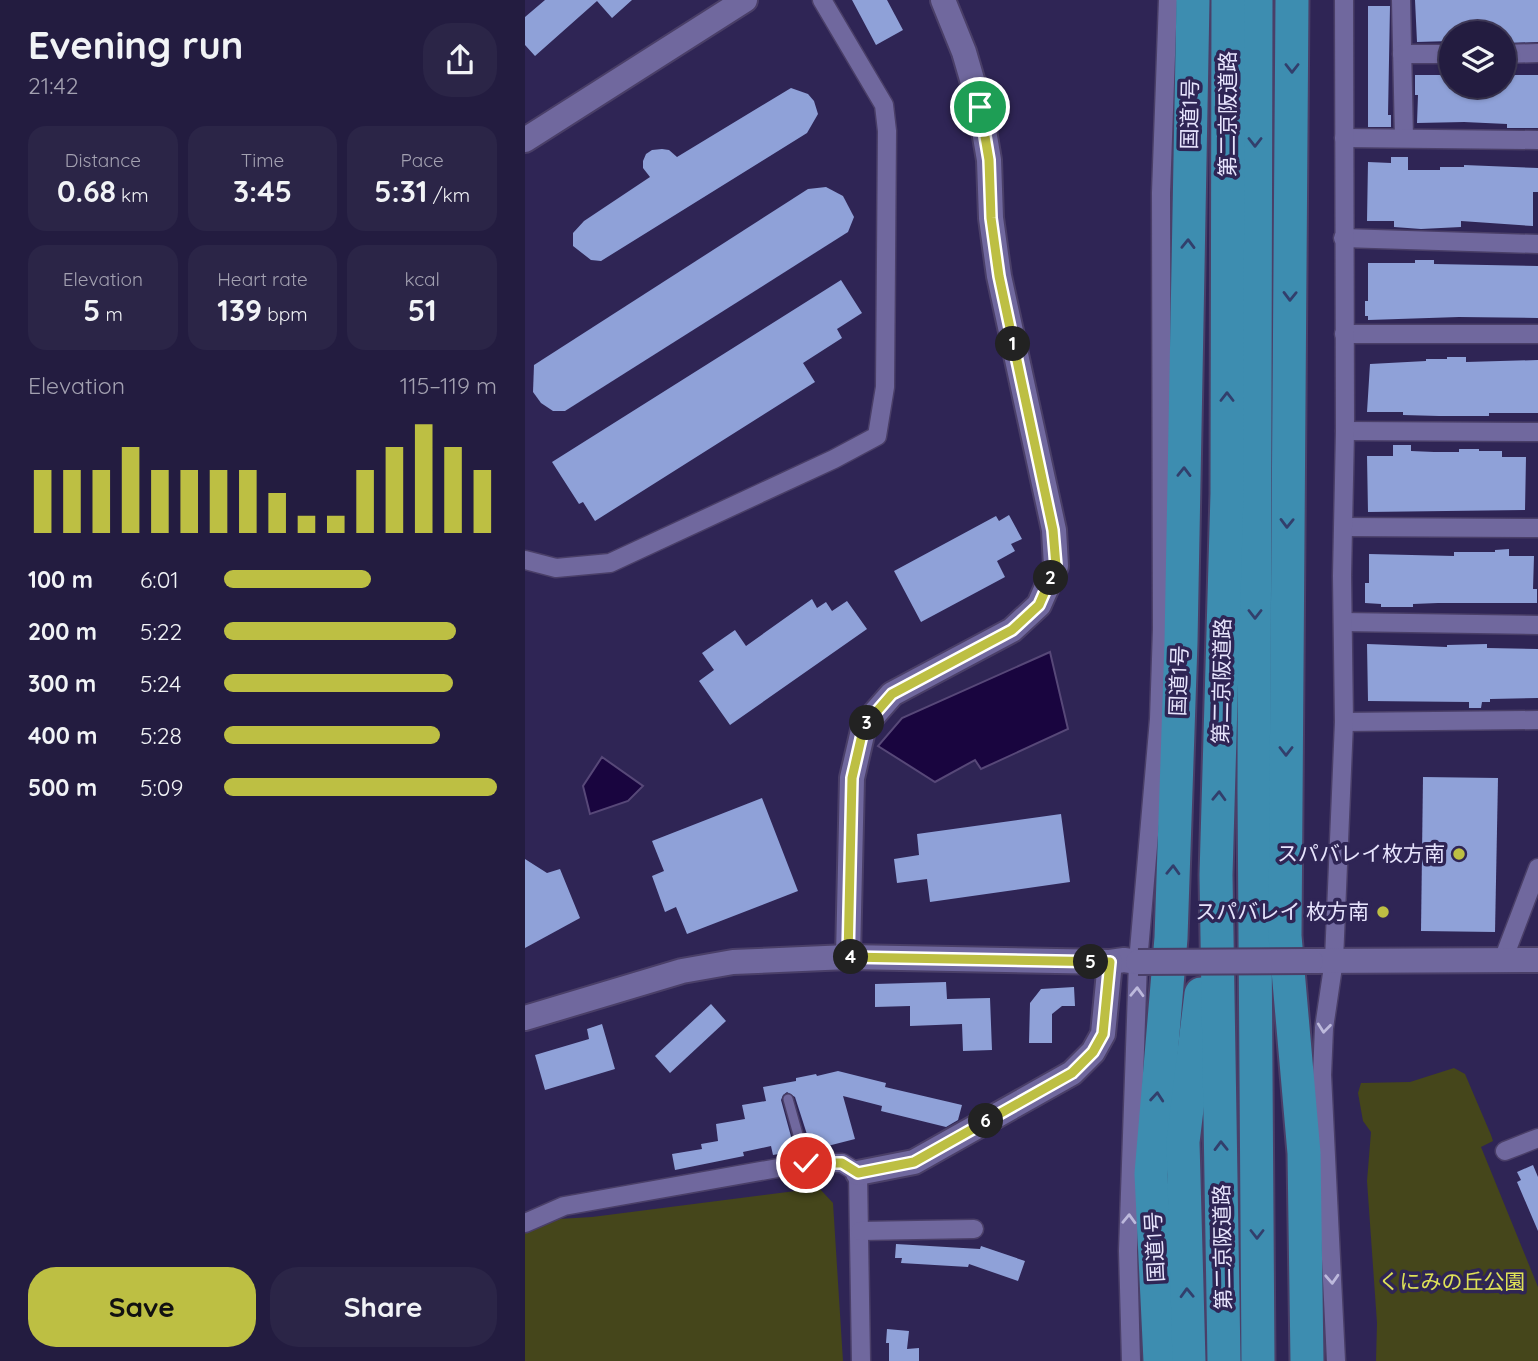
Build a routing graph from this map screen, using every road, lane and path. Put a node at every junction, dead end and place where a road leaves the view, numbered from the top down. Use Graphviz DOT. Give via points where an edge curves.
graph roads {
  1 [pos="745,0"];
  2 [pos="822,0"];
  3 [pos="943,0"];
  4 [pos="1168,0"];
  5 [pos="1193,0"];
  6 [pos="1228,0"];
  7 [pos="1256,0"];
  8 [pos="1292,0"];
  9 [pos="1344,0"];
  10 [pos="1401,0"];
  11 [pos="1538,53"];
  12 [pos="1402,54"];
  13 [pos="1439,54"];
  14 [pos="1516,54"];
  15 [pos="1344,138"];
  16 [pos="1404,138"];
  17 [pos="525,140"];
  18 [pos="1538,140"];
  19 [pos="1343,238"];
  20 [pos="1538,244"];
  21 [pos="1344,334"];
  22 [pos="1538,334"];
  23 [pos="1345,431"];
  24 [pos="1538,432"];
  25 [pos="1344,527"];
  26 [pos="1538,528"];
  27 [pos="525,560"];
  28 [pos="1343,622"];
  29 [pos="1538,625"];
  30 [pos="1538,720"];
  31 [pos="1344,722"];
  32 [pos="1254,847"];
  33 [pos="1538,869"];
  34 [pos="1216,875"];
  35 [pos="848,957"];
  36 [pos="1323,960"];
  37 [pos="1503,960"];
  38 [pos="1538,960"];
  39 [pos="1110,962"];
  40 [pos="1139,962"];
  41 [pos="525,1018"];
  42 [pos="788,1100"];
  43 [pos="1538,1138"];
  44 [pos="1505,1151"];
  45 [pos="806,1163"];
  46 [pos="858,1173"];
  47 [pos="525,1223"];
  48 [pos="974,1229"];
  49 [pos="860,1231"];
  50 [pos="861,1361"];
  51 [pos="1131,1361"];
  52 [pos="1160,1361"];
  53 [pos="1189,1361"];
  54 [pos="1224,1361"];
  55 [pos="1258,1361"];
  56 [pos="1286,1361"];
  57 [pos="1307,1361"];
  58 [pos="1336,1361"];
  1 -- 17 [label="street"];
  2 -- 27 [label="street" via="884,105 885,387 877,436 610,563 556,568"];
  3 -- 35 [label="street" via="980,107 999,276 1053,530 1056,566 1039,605 1012,630 892,694 864,726 852,778"];
  4 -- 40 [label="street" via="1161,193 1162,642"];
  52 -- 5 [label="highway, 国道1号, one-way" via="1151,1174 1171,925"];
  34 -- 6 [label="highway, 第二京阪道路, one-way" via="1227,494"];
  7 -- 32 [label="highway, 第二京阪道路, one-way"];
  8 -- 57 [label="highway, one-way" via="1285,936 1304,1153"];
  9 -- 15 [label="street"];
  10 -- 12 [label="street"];
  11 -- 14 [label="street"];
  12 -- 13 [label="street"];
  12 -- 16 [label="street"];
  15 -- 16 [label="street"];
  15 -- 19 [label="street"];
  16 -- 18 [label="street"];
  19 -- 20 [label="street"];
  19 -- 21 [label="street"];
  21 -- 22 [label="street"];
  21 -- 23 [label="street"];
  23 -- 24 [label="street"];
  23 -- 25 [label="street"];
  25 -- 26 [label="street"];
  25 -- 28 [label="street"];
  28 -- 29 [label="street"];
  28 -- 31 [label="street"];
  30 -- 31 [label="street"];
  31 -- 36 [label="street"];
  32 -- 55 [label="highway, 第二京阪道路, one-way"];
  32 -- 56 [label="highway" via="1282,1134"];
  33 -- 37 [label="street"];
  53 -- 34 [label="highway, one-way" via="1183,1142"];
  54 -- 34 [label="highway, 第二京阪道路, one-way"];
  35 -- 39 [label="street"];
  35 -- 41 [label="street" via="733,962 682,971"];
  36 -- 37 [label="street"];
  36 -- 40 [label="street, bridge"];
  36 -- 58 [label="street, one-way" via="1322,1075"];
  37 -- 38 [label="street"];
  39 -- 40 [label="street"];
  39 -- 46 [label="street" via="1103,1034 1072,1073 914,1162"];
  51 -- 40 [label="street, one-way" via="1128,1251"];
  42 -- 45 [label="lane"];
  43 -- 44 [label="street"];
  45 -- 46 [label="street" via="842,1163"];
  45 -- 47 [label="street" via="564,1206"];
  46 -- 49 [label="street"];
  48 -- 49 [label="street"];
  49 -- 50 [label="street"];
}
